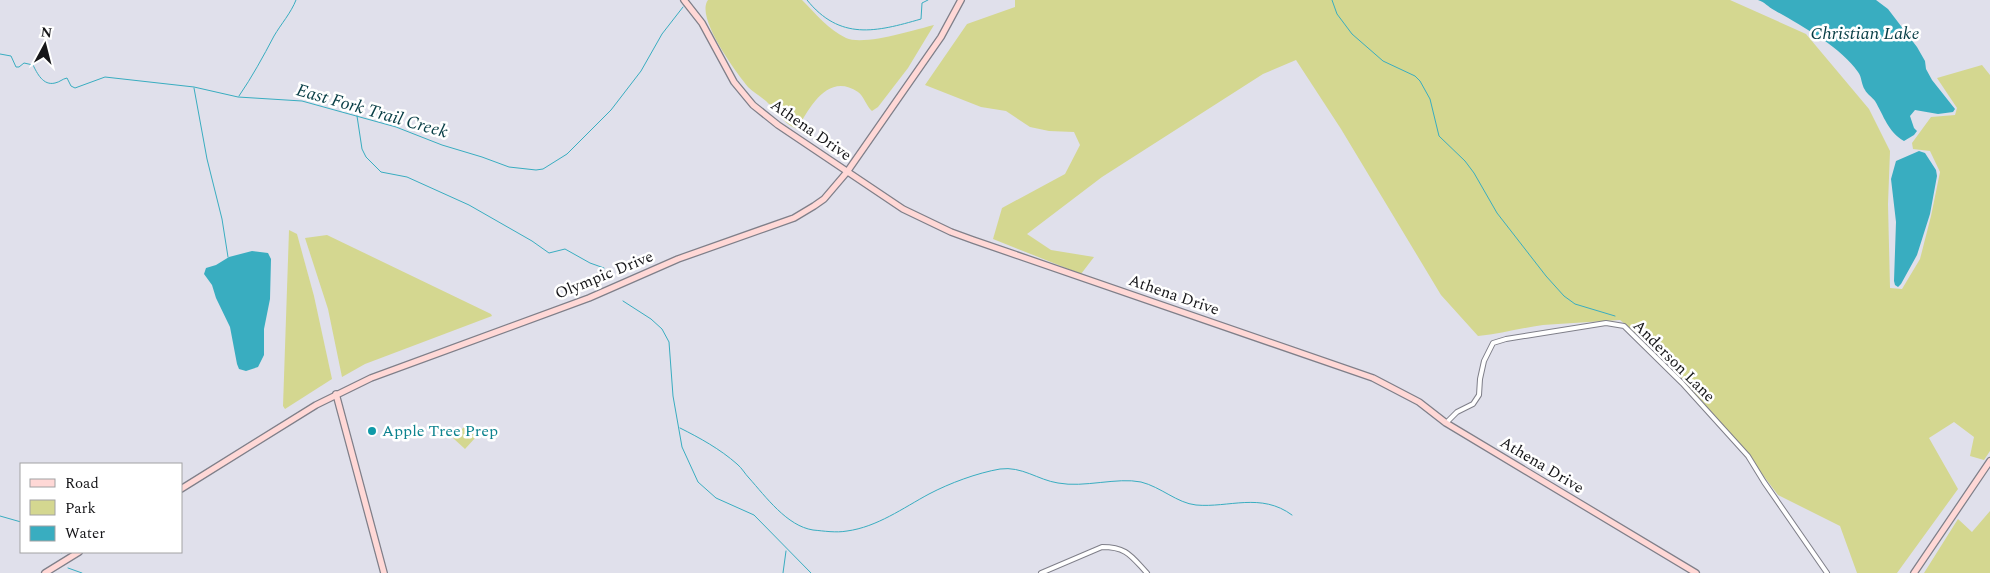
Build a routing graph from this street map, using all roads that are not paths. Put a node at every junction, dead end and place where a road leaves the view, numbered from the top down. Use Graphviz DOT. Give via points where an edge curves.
graph roads {
  1 [pos="684,0"];
  2 [pos="961,0"];
  3 [pos="847,172"];
  4 [pos="336,394"];
  5 [pos="1446,423"];
  6 [pos="1990,461"];
  7 [pos="182,488"];
  8 [pos="77,553"];
  9 [pos="45,573"];
  10 [pos="384,573"];
  11 [pos="1041,573"];
  12 [pos="1147,573"];
  13 [pos="1696,573"];
  14 [pos="1827,573"];
  15 [pos="1914,573"];
  1 -- 3 [label="street, Athena Drive" via="702,23 734,82 753,105"];
  2 -- 3 [label="street, Olympic Drive" via="941,37"];
  3 -- 4 [label="street, Olympic Drive" via="824,199 794,218 678,259 589,298 389,370"];
  3 -- 5 [label="street, Athena Drive" via="903,209 951,232 1372,378 1420,402"];
  4 -- 7 [label="street, Olympic Drive"];
  4 -- 10 [label="street"];
  5 -- 13 [label="street, Athena Drive"];
  5 -- 14 [label="street, Anderson Lane" via="1457,412 1473,404 1479,395 1484,361 1493,343 1606,323 1624,326 1682,383 1748,456"];
  6 -- 15 [label="street"];
  8 -- 9 [label="street"];
  11 -- 12 [label="street" via="1102,547 1111,547 1126,551"];
}
